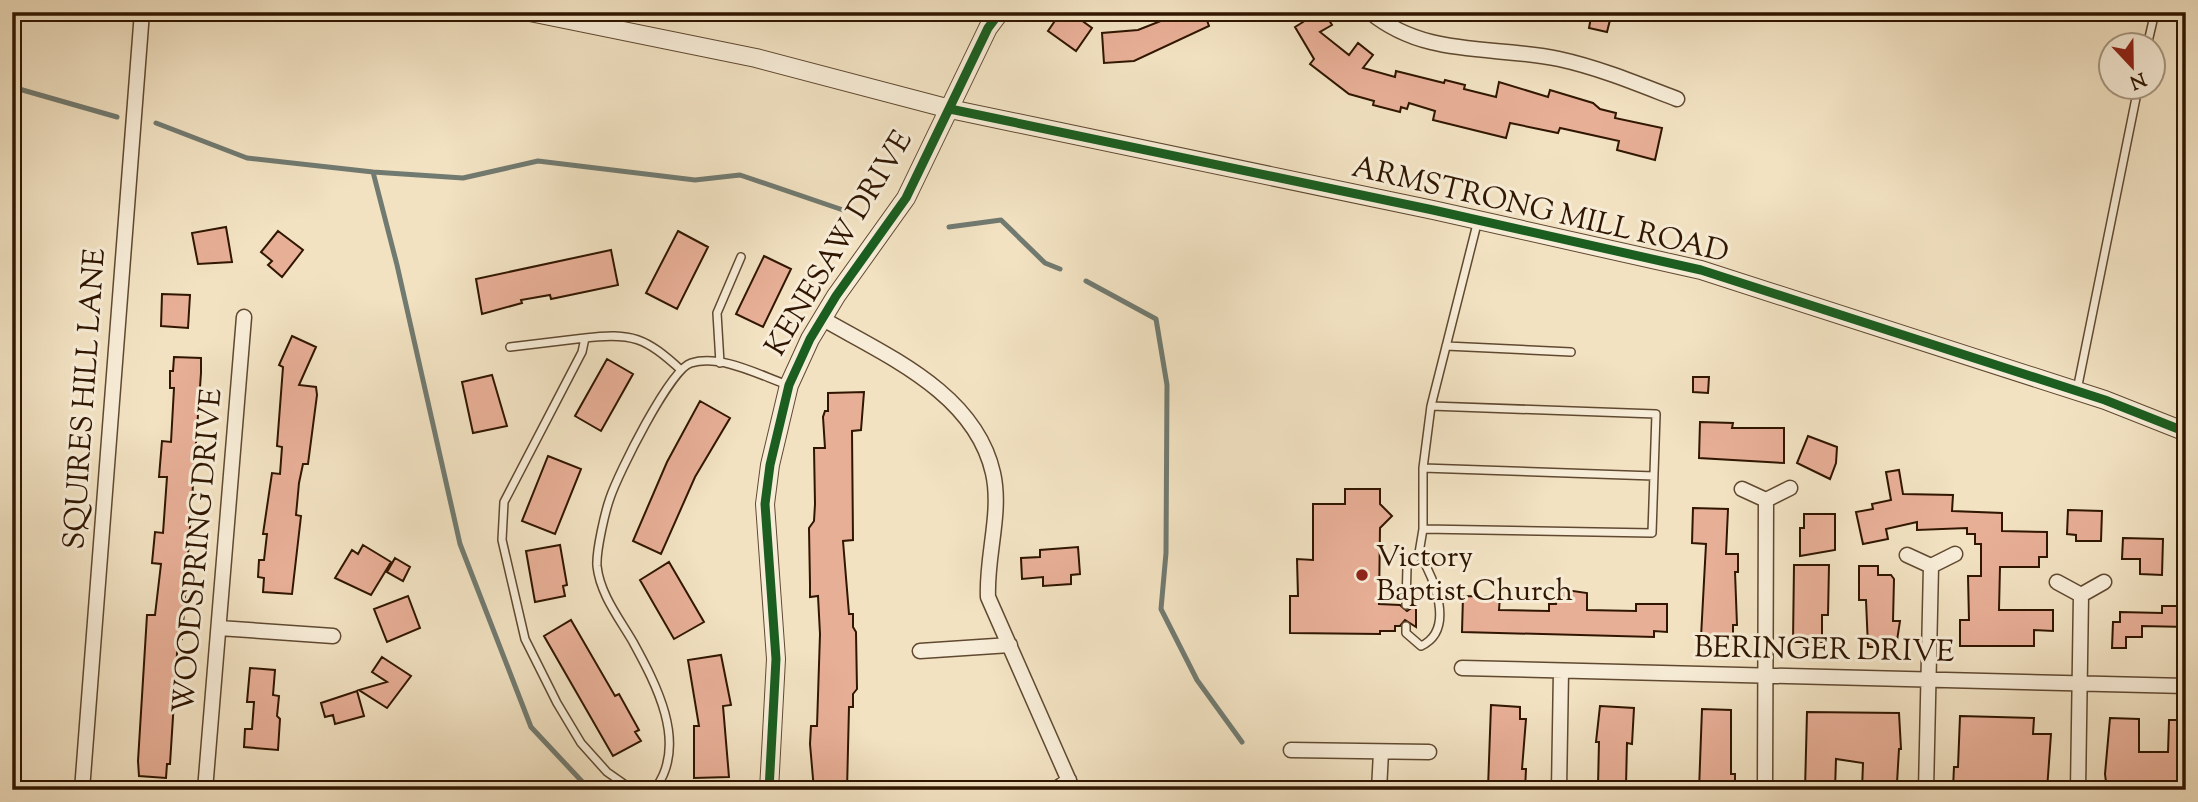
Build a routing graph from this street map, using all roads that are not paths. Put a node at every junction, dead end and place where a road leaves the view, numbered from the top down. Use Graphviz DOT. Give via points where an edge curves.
graph roads {
  1 [pos="142,12"];
  2 [pos="530,12"];
  3 [pos="1000,12"];
  4 [pos="1370,12"];
  5 [pos="2154,12"];
  6 [pos="990,20"];
  7 [pos="2150,32"];
  8 [pos="1676,99"];
  9 [pos="2135,102"];
  10 [pos="950,109"];
  11 [pos="1478,220"];
  12 [pos="741,257"];
  13 [pos="244,317"];
  14 [pos="823,319"];
  15 [pos="585,338"];
  16 [pos="1446,346"];
  17 [pos="510,347"];
  18 [pos="1571,352"];
  19 [pos="720,363"];
  20 [pos="681,370"];
  21 [pos="789,385"];
  22 [pos="2077,391"];
  23 [pos="1431,406"];
  24 [pos="2186,432"];
  25 [pos="1423,468"];
  26 [pos="1654,475"];
  27 [pos="1790,488"];
  28 [pos="1742,489"];
  29 [pos="1766,500"];
  30 [pos="1423,529"];
  31 [pos="1419,553"];
  32 [pos="1955,554"];
  33 [pos="1907,555"];
  34 [pos="1931,566"];
  35 [pos="2104,582"];
  36 [pos="2057,583"];
  37 [pos="2081,595"];
  38 [pos="1406,605"];
  39 [pos="1406,626"];
  40 [pos="219,628"];
  41 [pos="333,636"];
  42 [pos="1010,645"];
  43 [pos="920,651"];
  44 [pos="1462,668"];
  45 [pos="1561,671"];
  46 [pos="1765,675"];
  47 [pos="1929,680"];
  48 [pos="2079,683"];
  49 [pos="2186,686"];
  50 [pos="1291,750"];
  51 [pos="1381,752"];
  52 [pos="1429,752"];
  53 [pos="1071,785"];
  54 [pos="658,788"];
  55 [pos="82,790"];
  56 [pos="205,790"];
  57 [pos="645,790"];
  58 [pos="769,790"];
  59 [pos="1055,790"];
  60 [pos="1379,790"];
  61 [pos="1559,790"];
  62 [pos="1765,790"];
  63 [pos="1926,790"];
  64 [pos="2078,790"];
  1 -- 55 [label="street, SQUIRES HILL LANE"];
  2 -- 10 [label="street, ARMSTRONG MILL ROAD" via="756,58"];
  3 -- 6 [label="street, KENESAW DRIVE"];
  4 -- 8 [label="street" via="1399,33 1422,42 1561,60"];
  5 -- 7 [label="lane"];
  6 -- 10 [label="street, KENESAW DRIVE"];
  9 -- 22 [label="lane"];
  10 -- 11 [label="street, ARMSTRONG MILL ROAD"];
  10 -- 14 [label="street, KENESAW DRIVE" via="906,198"];
  11 -- 16 [label="lane"];
  11 -- 22 [label="street, ARMSTRONG MILL ROAD" via="1701,270"];
  12 -- 19 [label="lane" via="717,313"];
  13 -- 40 [label="street, WOODSPRING DRIVE"];
  14 -- 21 [label="street, KENESAW DRIVE"];
  14 -- 42 [label="street" via="945,394 974,426 993,474 988,597"];
  15 -- 17 [label="lane"];
  15 -- 20 [label="lane" via="617,334 638,338"];
  15 -- 57 [label="lane" via="582,352 504,502 502,540 525,639 557,703 581,743 607,772 627,786"];
  16 -- 18 [label="lane"];
  16 -- 23 [label="lane"];
  19 -- 20 [label="lane" via="709,359 687,363"];
  19 -- 21 [label="lane"];
  20 -- 54 [label="lane" via="631,448 609,500 597,564 603,589 659,696 669,728 671,751"];
  21 -- 58 [label="street, KENESAW DRIVE" via="765,504 776,659"];
  22 -- 24 [label="street, ARMSTRONG MILL ROAD"];
  23 -- 25 [label="lane"];
  23 -- 26 [label="lane" via="1656,414"];
  25 -- 26 [label="lane"];
  25 -- 30 [label="lane"];
  26 -- 30 [label="lane" via="1652,533"];
  27 -- 29 [label="street"];
  28 -- 29 [label="street"];
  29 -- 46 [label="street"];
  30 -- 31 [label="lane"];
  31 -- 38 [label="lane" via="1407,567"];
  31 -- 39 [label="lane" via="1438,596 1438,632 1421,646 1406,633"];
  32 -- 34 [label="street"];
  33 -- 34 [label="street"];
  34 -- 47 [label="street"];
  35 -- 37 [label="street"];
  36 -- 37 [label="street"];
  37 -- 48 [label="street"];
  40 -- 41 [label="street"];
  40 -- 56 [label="street, WOODSPRING DRIVE"];
  42 -- 43 [label="street"];
  42 -- 53 [label="street"];
  44 -- 45 [label="street, BERINGER DRIVE"];
  45 -- 46 [label="street, BERINGER DRIVE"];
  45 -- 61 [label="street"];
  46 -- 47 [label="street, BERINGER DRIVE"];
  46 -- 62 [label="street"];
  47 -- 48 [label="street, BERINGER DRIVE"];
  47 -- 63 [label="street"];
  48 -- 49 [label="street, BERINGER DRIVE"];
  48 -- 64 [label="street"];
  50 -- 51 [label="street"];
  51 -- 52 [label="street"];
  51 -- 60 [label="street"];
  53 -- 59 [label="street"];
  54 -- 57 [label="lane"];
}
